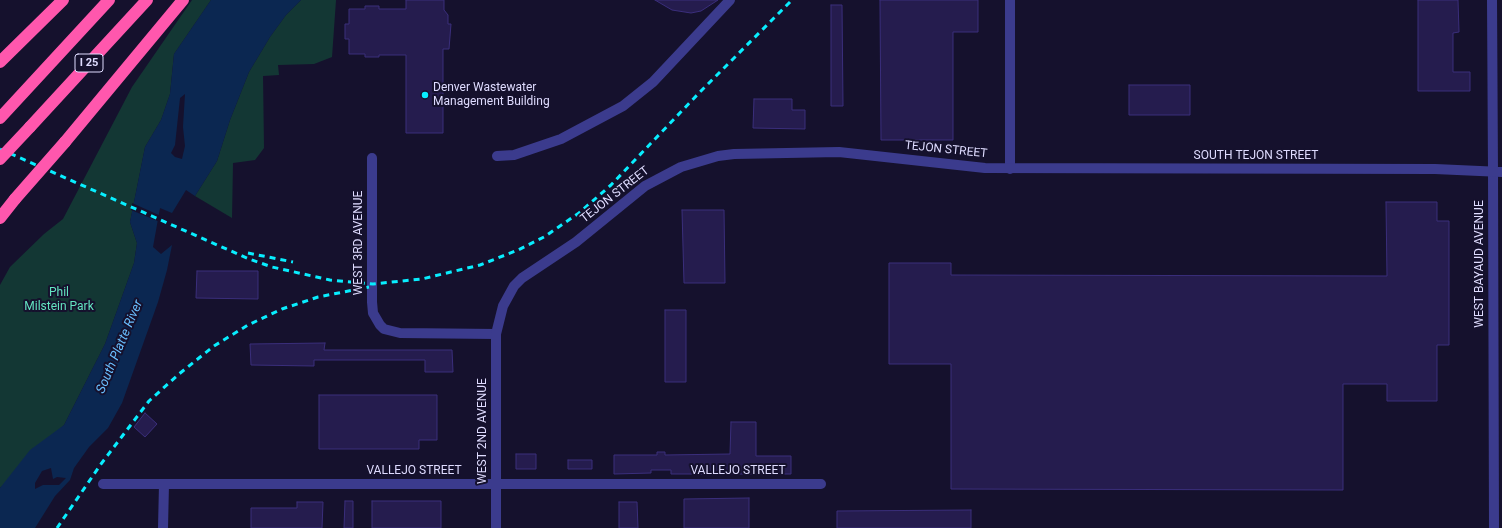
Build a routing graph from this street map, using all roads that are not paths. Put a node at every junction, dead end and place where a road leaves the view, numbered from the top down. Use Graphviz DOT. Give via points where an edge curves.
graph roads {
  1 [pos="63,0"];
  2 [pos="109,0"];
  3 [pos="147,0"];
  4 [pos="183,0"];
  5 [pos="730,0"];
  6 [pos="1010,0"];
  7 [pos="1492,0"];
  8 [pos="0,62"];
  9 [pos="2,116"];
  10 [pos="496,156"];
  11 [pos="372,158"];
  12 [pos="0,159"];
  13 [pos="1010,169"];
  14 [pos="1498,171"];
  15 [pos="15,199"];
  16 [pos="0,215"];
  17 [pos="0,218"];
  18 [pos="496,334"];
  19 [pos="103,484"];
  20 [pos="164,484"];
  21 [pos="495,484"];
  22 [pos="821,484"];
  23 [pos="163,528"];
  24 [pos="496,528"];
  25 [pos="1494,528"];
  1 -- 8 [label="highway"];
  2 -- 9 [label="highway, I 25"];
  3 -- 12 [label="highway, I 25, bridge"];
  4 -- 15 [label="highway, bridge"];
  5 -- 10 [label="street" via="653,82 623,106 561,139 514,155"];
  6 -- 13 [label="street"];
  7 -- 14 [label="street, WEST BAYAUD AVENUE"];
  11 -- 18 [label="street, WEST 3RD AVENUE" via="372,302 373,312 380,325 384,329 400,333"];
  13 -- 14 [label="street, SOUTH TEJON STREET"];
  13 -- 18 [label="street, TEJON STREET" via="964,167 839,152 748,153 718,156 693,163 668,172 645,186 576,242 522,278 514,286 503,306"];
  14 -- 25 [label="street, WEST BAYAUD AVENUE"];
  15 -- 16 [label="highway"];
  15 -- 17 [label="highway"];
  18 -- 21 [label="street, WEST 2ND AVENUE"];
  19 -- 20 [label="street, VALLEJO STREET"];
  20 -- 21 [label="street, VALLEJO STREET"];
  20 -- 23 [label="street"];
  21 -- 22 [label="street, VALLEJO STREET"];
  21 -- 24 [label="street, WEST 2ND AVENUE"];
}
